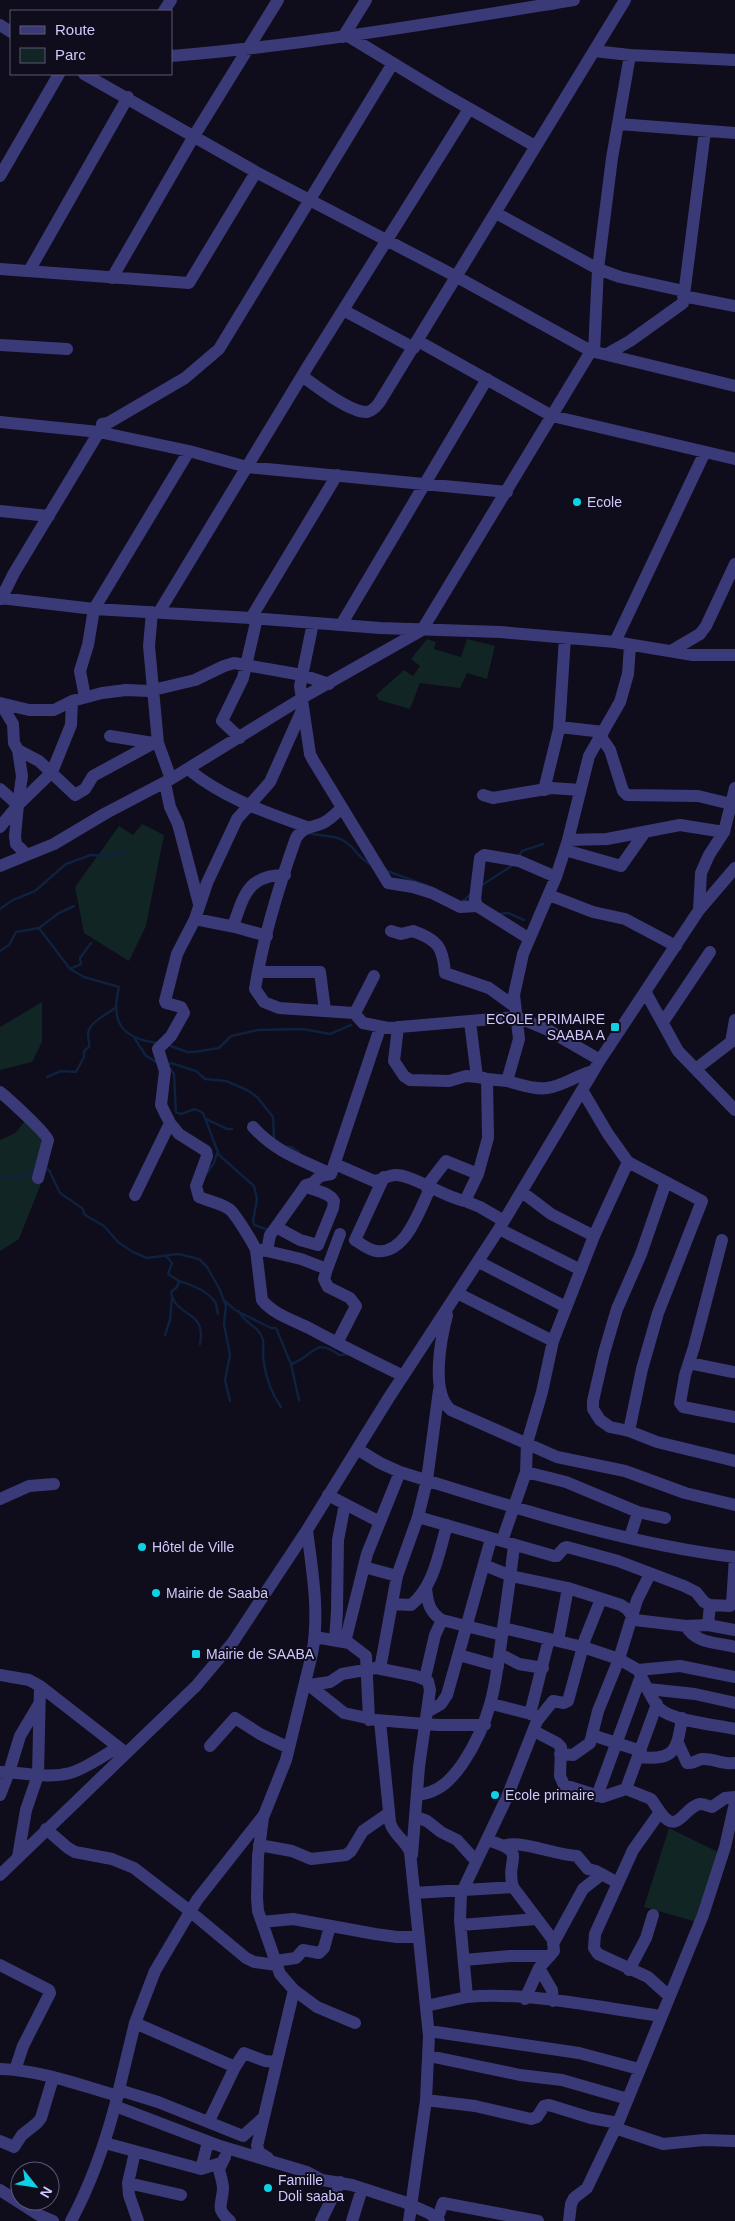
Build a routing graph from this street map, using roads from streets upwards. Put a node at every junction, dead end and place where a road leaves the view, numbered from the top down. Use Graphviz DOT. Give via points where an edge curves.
graph roads {
  1 [pos="278,0"];
  2 [pos="366,0"];
  3 [pos="574,0"];
  4 [pos="625,0"];
  5 [pos="346,36"];
  6 [pos="248,50"];
  7 [pos="594,51"];
  8 [pos="630,55"];
  9 [pos="172,56"];
  10 [pos="735,60"];
  11 [pos="393,63"];
  12 [pos="58,75"];
  13 [pos="86,75"];
  14 [pos="128,97"];
  15 [pos="469,109"];
  16 [pos="619,124"];
  17 [pos="705,131"];
  18 [pos="735,133"];
  19 [pos="194,136"];
  20 [pos="535,146"];
  21 [pos="256,172"];
  22 [pos="0,176"];
  23 [pos="310,199"];
  24 [pos="496,213"];
  25 [pos="387,241"];
  26 [pos="0,269"];
  27 [pos="598,269"];
  28 [pos="29,271"];
  29 [pos="457,277"];
  30 [pos="112,278"];
  31 [pos="684,293"];
  32 [pos="735,306"];
  33 [pos="343,310"];
  34 [pos="0,345"];
  35 [pos="416,345"];
  36 [pos="67,349"];
  37 [pos="597,352"];
  38 [pos="302,376"];
  39 [pos="487,379"];
  40 [pos="735,386"];
  41 [pos="552,416"];
  42 [pos="0,422"];
  43 [pos="101,428"];
  44 [pos="189,451"];
  45 [pos="705,452"];
  46 [pos="735,460"];
  47 [pos="248,467"];
  48 [pos="337,475"];
  49 [pos="425,482"];
  50 [pos="507,492"];
  51 [pos="0,511"];
  52 [pos="49,516"];
  53 [pos="735,564"];
  54 [pos="1,599"];
  55 [pos="94,609"];
  56 [pos="155,612"];
  57 [pos="254,618"];
  58 [pos="313,623"];
  59 [pos="341,625"];
  60 [pos="422,630"];
  61 [pos="700,634"];
  62 [pos="565,638"];
  63 [pos="615,642"];
  64 [pos="630,645"];
  65 [pos="671,650"];
  66 [pos="735,655"];
  67 [pos="708,656"];
  68 [pos="245,666"];
  69 [pos="302,675"];
  70 [pos="329,684"];
  71 [pos="154,688"];
  72 [pos="85,697"];
  73 [pos="72,701"];
  74 [pos="1,703"];
  75 [pos="302,704"];
  76 [pos="560,727"];
  77 [pos="602,735"];
  78 [pos="110,736"];
  79 [pos="240,738"];
  80 [pos="155,743"];
  81 [pos="18,750"];
  82 [pos="188,769"];
  83 [pos="52,772"];
  84 [pos="168,781"];
  85 [pos="735,788"];
  86 [pos="0,789"];
  87 [pos="544,790"];
  88 [pos="580,790"];
  89 [pos="483,795"];
  90 [pos="731,804"];
  91 [pos="18,805"];
  92 [pos="248,805"];
  93 [pos="342,808"];
  94 [pos="0,827"];
  95 [pos="307,827"];
  96 [pos="645,832"];
  97 [pos="724,832"];
  98 [pos="566,845"];
  99 [pos="27,855"];
  100 [pos="0,866"];
  101 [pos="735,868"];
  102 [pos="284,875"];
  103 [pos="556,877"];
  104 [pos="549,895"];
  105 [pos="199,904"];
  106 [pos="477,906"];
  107 [pos="699,910"];
  108 [pos="195,919"];
  109 [pos="233,926"];
  110 [pos="391,931"];
  111 [pos="267,936"];
  112 [pos="528,938"];
  113 [pos="676,946"];
  114 [pos="710,952"];
  115 [pos="258,972"];
  116 [pos="374,976"];
  117 [pos="646,994"];
  118 [pos="325,1010"];
  119 [pos="516,1011"];
  120 [pos="355,1013"];
  121 [pos="735,1020"];
  122 [pos="470,1022"];
  123 [pos="663,1022"];
  124 [pos="398,1027"];
  125 [pos="380,1028"];
  126 [pos="600,1060"];
  127 [pos="697,1068"];
  128 [pos="593,1071"];
  129 [pos="482,1078"];
  130 [pos="508,1081"];
  131 [pos="582,1090"];
  132 [pos="0,1092"];
  133 [pos="735,1110"];
  134 [pos="170,1123"];
  135 [pos="253,1127"];
  136 [pos="628,1162"];
  137 [pos="333,1169"];
  138 [pos="478,1174"];
  139 [pos="384,1177"];
  140 [pos="38,1178"];
  141 [pos="666,1182"];
  142 [pos="305,1186"];
  143 [pos="428,1188"];
  144 [pos="522,1192"];
  145 [pos="135,1195"];
  146 [pos="465,1201"];
  147 [pos="502,1225"];
  148 [pos="276,1227"];
  149 [pos="325,1227"];
  150 [pos="340,1234"];
  151 [pos="594,1236"];
  152 [pos="355,1240"];
  153 [pos="722,1240"];
  154 [pos="262,1250"];
  155 [pos="479,1262"];
  156 [pos="327,1269"];
  157 [pos="580,1270"];
  158 [pos="458,1293"];
  159 [pos="449,1305"];
  160 [pos="566,1307"];
  161 [pos="553,1341"];
  162 [pos="337,1343"];
  163 [pos="689,1363"];
  164 [pos="734,1369"];
  165 [pos="403,1376"];
  166 [pos="439,1388"];
  167 [pos="735,1417"];
  168 [pos="629,1431"];
  169 [pos="527,1443"];
  170 [pos="357,1449"];
  171 [pos="735,1461"];
  172 [pos="400,1472"];
  173 [pos="526,1472"];
  174 [pos="427,1480"];
  175 [pos="54,1484"];
  176 [pos="328,1495"];
  177 [pos="0,1499"];
  178 [pos="346,1504"];
  179 [pos="735,1505"];
  180 [pos="514,1507"];
  181 [pos="638,1512"];
  182 [pos="418,1516"];
  183 [pos="665,1518"];
  184 [pos="380,1522"];
  185 [pos="447,1525"];
  186 [pos="307,1530"];
  187 [pos="630,1537"];
  188 [pos="502,1542"];
  189 [pos="735,1557"];
  190 [pos="484,1565"];
  191 [pos="364,1567"];
  192 [pos="650,1574"];
  193 [pos="397,1576"];
  194 [pos="511,1576"];
  195 [pos="426,1587"];
  196 [pos="568,1588"];
  197 [pos="601,1599"];
  198 [pos="392,1604"];
  199 [pos="710,1605"];
  200 [pos="632,1618"];
  201 [pos="442,1620"];
  202 [pos="466,1625"];
  203 [pos="708,1625"];
  204 [pos="686,1626"];
  205 [pos="735,1630"];
  206 [pos="503,1631"];
  207 [pos="315,1636"];
  208 [pos="553,1640"];
  209 [pos="340,1641"];
  210 [pos="583,1647"];
  211 [pos="735,1647"];
  212 [pos="459,1655"];
  213 [pos="619,1659"];
  214 [pos="499,1660"];
  215 [pos="543,1668"];
  216 [pos="374,1669"];
  217 [pos="639,1673"];
  218 [pos="0,1675"];
  219 [pos="735,1677"];
  220 [pos="425,1678"];
  221 [pos="307,1683"];
  222 [pos="40,1686"];
  223 [pos="648,1689"];
  224 [pos="735,1703"];
  225 [pos="39,1704"];
  226 [pos="492,1704"];
  227 [pos="657,1704"];
  228 [pos="426,1718"];
  229 [pos="682,1718"];
  230 [pos="375,1720"];
  231 [pos="534,1722"];
  232 [pos="485,1724"];
  233 [pos="735,1729"];
  234 [pos="592,1735"];
  235 [pos="616,1741"];
  236 [pos="678,1743"];
  237 [pos="210,1746"];
  238 [pos="288,1748"];
  239 [pos="122,1750"];
  240 [pos="560,1754"];
  241 [pos="640,1754"];
  242 [pos="735,1763"];
  243 [pos="5,1772"];
  244 [pos="38,1775"];
  245 [pos="626,1789"];
  246 [pos="0,1795"];
  247 [pos="418,1795"];
  248 [pos="597,1796"];
  249 [pos="735,1798"];
  250 [pos="735,1803"];
  251 [pos="660,1812"];
  252 [pos="389,1813"];
  253 [pos="264,1815"];
  254 [pos="416,1817"];
  255 [pos="46,1829"];
  256 [pos="487,1840"];
  257 [pos="259,1845"];
  258 [pos="506,1846"];
  259 [pos="722,1854"];
  260 [pos="18,1857"];
  261 [pos="735,1857"];
  262 [pos="476,1861"];
  263 [pos="412,1862"];
  264 [pos="602,1874"];
  265 [pos="0,1875"];
  266 [pos="618,1883"];
  267 [pos="512,1887"];
  268 [pos="463,1889"];
  269 [pos="414,1893"];
  270 [pos="190,1911"];
  271 [pos="653,1915"];
  272 [pos="537,1919"];
  273 [pos="262,1922"];
  274 [pos="461,1924"];
  275 [pos="330,1926"];
  276 [pos="419,1937"];
  277 [pos="552,1950"];
  278 [pos="464,1960"];
  279 [pos="276,1963"];
  280 [pos="0,1965"];
  281 [pos="539,1968"];
  282 [pos="628,1970"];
  283 [pos="294,1990"];
  284 [pos="669,1996"];
  285 [pos="467,1997"];
  286 [pos="525,1998"];
  287 [pos="553,2001"];
  288 [pos="426,2006"];
  289 [pos="661,2016"];
  290 [pos="135,2023"];
  291 [pos="355,2023"];
  292 [pos="429,2031"];
  293 [pos="429,2056"];
  294 [pos="276,2062"];
  295 [pos="235,2066"];
  296 [pos="0,2069"];
  297 [pos="640,2069"];
  298 [pos="15,2070"];
  299 [pos="53,2078"];
  300 [pos="117,2097"];
  301 [pos="628,2098"];
  302 [pos="426,2100"];
  303 [pos="264,2117"];
  304 [pos="209,2121"];
  305 [pos="617,2126"];
  306 [pos="243,2136"];
  307 [pos="0,2141"];
  308 [pos="735,2141"];
  309 [pos="208,2142"];
  310 [pos="106,2144"];
  311 [pos="232,2149"];
  312 [pos="135,2152"];
  313 [pos="221,2163"];
  314 [pos="278,2164"];
  315 [pos="202,2169"];
  316 [pos="340,2182"];
  317 [pos="128,2184"];
  318 [pos="362,2189"];
  319 [pos="0,2190"];
  320 [pos="181,2195"];
  321 [pos="412,2206"];
  322 [pos="438,2220"];
  323 [pos="53,2221"];
  324 [pos="71,2221"];
  325 [pos="138,2221"];
  326 [pos="230,2221"];
  327 [pos="320,2221"];
  328 [pos="352,2221"];
  329 [pos="408,2221"];
  330 [pos="538,2221"];
  331 [pos="569,2221"];
  1 -- 6 [label="street"];
  2 -- 5 [label="street"];
  3 -- 5 [label="street"];
  4 -- 7 [label="street"];
  5 -- 6 [label="street"];
  5 -- 11 [label="street"];
  6 -- 9 [label="street"];
  6 -- 19 [label="street"];
  7 -- 8 [label="street"];
  7 -- 20 [label="street"];
  8 -- 10 [label="street"];
  8 -- 16 [label="street"];
  11 -- 15 [label="street"];
  11 -- 23 [label="street"];
  12 -- 22 [label="street"];
  13 -- 14 [label="street"];
  14 -- 19 [label="street"];
  14 -- 28 [label="street"];
  15 -- 20 [label="street"];
  15 -- 25 [label="street"];
  16 -- 17 [label="street"];
  16 -- 27 [label="street"];
  17 -- 18 [label="street"];
  17 -- 31 [label="street"];
  19 -- 21 [label="street"];
  19 -- 30 [label="street"];
  20 -- 24 [label="street"];
  21 -- 23 [label="street"];
  21 -- 30 [label="street" via="189,283"];
  23 -- 25 [label="street"];
  23 -- 43 [label="street" via="218,349 185,378"];
  24 -- 27 [label="street"];
  24 -- 29 [label="street"];
  25 -- 29 [label="street"];
  25 -- 33 [label="street"];
  26 -- 28 [label="street"];
  27 -- 31 [label="street"];
  27 -- 37 [label="street"];
  28 -- 30 [label="street"];
  29 -- 35 [label="street"];
  29 -- 37 [label="street"];
  31 -- 32 [label="street"];
  31 -- 37 [label="street" via="681,305 630,341"];
  33 -- 35 [label="street"];
  33 -- 38 [label="street"];
  34 -- 36 [label="street"];
  35 -- 38 [label="street" via="387,393 374,409 366,412 344,403"];
  35 -- 39 [label="street"];
  37 -- 40 [label="street"];
  37 -- 41 [label="street"];
  38 -- 47 [label="street"];
  39 -- 41 [label="street"];
  39 -- 49 [label="street"];
  41 -- 45 [label="street"];
  41 -- 50 [label="street"];
  42 -- 43 [label="street"];
  43 -- 44 [label="street"];
  43 -- 52 [label="street"];
  44 -- 47 [label="street"];
  44 -- 55 [label="street"];
  45 -- 46 [label="street"];
  45 -- 63 [label="street"];
  47 -- 48 [label="street"];
  47 -- 56 [label="street"];
  48 -- 49 [label="street"];
  48 -- 57 [label="street"];
  49 -- 50 [label="street"];
  49 -- 59 [label="street"];
  50 -- 60 [label="street"];
  51 -- 52 [label="street"];
  52 -- 54 [label="street"];
  53 -- 61 [label="street"];
  54 -- 55 [label="street"];
  55 -- 56 [label="street"];
  55 -- 72 [label="street" via="80,670"];
  56 -- 57 [label="street"];
  56 -- 71 [label="street" via="149,646"];
  57 -- 58 [label="street"];
  57 -- 68 [label="street"];
  58 -- 59 [label="street"];
  58 -- 69 [label="street"];
  59 -- 60 [label="street"];
  60 -- 62 [label="street"];
  60 -- 70 [label="street"];
  61 -- 65 [label="street"];
  61 -- 67 [label="street"];
  62 -- 63 [label="street"];
  62 -- 76 [label="street"];
  63 -- 64 [label="street"];
  64 -- 65 [label="street"];
  64 -- 77 [label="street" via="628,674 620,702"];
  65 -- 67 [label="street"];
  66 -- 67 [label="street"];
  68 -- 69 [label="street"];
  68 -- 71 [label="street" via="224,666 195,680"];
  68 -- 79 [label="street" via="244,678 222,721"];
  69 -- 70 [label="street"];
  69 -- 75 [label="street"];
  70 -- 75 [label="street"];
  71 -- 72 [label="street"];
  71 -- 80 [label="street"];
  72 -- 73 [label="street"];
  73 -- 74 [label="street" via="54,710 29,710"];
  73 -- 83 [label="street" via="71,725"];
  74 -- 81 [label="street" via="13,724 14,743"];
  75 -- 79 [label="street"];
  75 -- 92 [label="street" via="275,774"];
  75 -- 93 [label="street" via="310,754"];
  76 -- 77 [label="street"];
  76 -- 87 [label="street"];
  77 -- 88 [label="street" via="589,756"];
  77 -- 90 [label="street" via="623,791 627,794 691,795"];
  78 -- 80 [label="street"];
  79 -- 82 [label="street"];
  80 -- 83 [label="street" via="93,776 80,794 70,792"];
  80 -- 84 [label="street"];
  81 -- 83 [label="street"];
  81 -- 91 [label="street" via="22,776"];
  82 -- 84 [label="street"];
  82 -- 92 [label="street"];
  83 -- 91 [label="street"];
  84 -- 99 [label="street" via="54,844"];
  84 -- 105 [label="street" via="170,807 178,824"];
  85 -- 90 [label="street"];
  86 -- 91 [label="street"];
  87 -- 88 [label="street"];
  87 -- 89 [label="street" via="493,798"];
  88 -- 98 [label="street"];
  90 -- 97 [label="street"];
  91 -- 94 [label="street"];
  91 -- 99 [label="street" via="16,844"];
  92 -- 95 [label="street"];
  92 -- 105 [label="street" via="237,819"];
  93 -- 95 [label="street" via="322,823"];
  93 -- 106 [label="street" via="388,884 422,890 460,908"];
  95 -- 102 [label="street" via="296,838"];
  96 -- 97 [label="street" via="683,825"];
  96 -- 98 [label="street"];
  96 -- 98 [label="street" via="621,866"];
  97 -- 107 [label="street" via="701,873"];
  98 -- 103 [label="street"];
  99 -- 100 [label="street"];
  101 -- 107 [label="street"];
  102 -- 109 [label="street" via="252,883"];
  102 -- 111 [label="street"];
  103 -- 104 [label="street"];
  103 -- 106 [label="street" via="519,861 484,855 479,863"];
  104 -- 112 [label="street"];
  104 -- 113 [label="street" via="587,911 625,919"];
  105 -- 108 [label="street"];
  106 -- 112 [label="street"];
  107 -- 113 [label="street"];
  108 -- 109 [label="street"];
  108 -- 134 [label="street" via="177,954 165,997 166,1004 181,1007 184,1013 171,1036 158,1049 165,1071 161,1105"];
  109 -- 111 [label="street"];
  110 -- 119 [label="street" via="401,934 413,931 437,942 445,973 489,988"];
  111 -- 115 [label="street"];
  112 -- 119 [label="street" via="516,985"];
  113 -- 117 [label="street"];
  114 -- 123 [label="street"];
  115 -- 118 [label="street" via="255,989 264,1002 289,1010"];
  115 -- 118 [label="street" via="320,972"];
  116 -- 120 [label="street"];
  117 -- 123 [label="street"];
  117 -- 126 [label="street"];
  118 -- 120 [label="street"];
  119 -- 122 [label="street"];
  119 -- 126 [label="street"];
  119 -- 130 [label="street" via="518,1045"];
  120 -- 125 [label="street" via="363,1023"];
  121 -- 127 [label="street" via="731,1042"];
  122 -- 124 [label="street"];
  122 -- 129 [label="street"];
  123 -- 127 [label="street" via="678,1052"];
  124 -- 125 [label="street"];
  124 -- 129 [label="street" via="394,1061 410,1080"];
  125 -- 137 [label="street"];
  126 -- 128 [label="street"];
  127 -- 133 [label="street"];
  128 -- 130 [label="street" via="547,1088"];
  128 -- 131 [label="street"];
  129 -- 130 [label="street"];
  129 -- 138 [label="street" via="488,1138"];
  131 -- 136 [label="street"];
  131 -- 144 [label="street"];
  132 -- 140 [label="street" via="47,1134"];
  134 -- 145 [label="street"];
  134 -- 154 [label="street" via="179,1134 206,1151 196,1186 199,1197 234,1213"];
  135 -- 137 [label="street" via="277,1149"];
  136 -- 141 [label="street"];
  136 -- 151 [label="street"];
  137 -- 139 [label="street" via="374,1182"];
  137 -- 142 [label="street"];
  138 -- 143 [label="street" via="446,1161"];
  138 -- 146 [label="street"];
  139 -- 143 [label="street" via="405,1176"];
  139 -- 152 [label="street"];
  141 -- 168 [label="street" via="702,1201 658,1313"];
  141 -- 168 [label="street" via="641,1254 617,1309 593,1401 593,1409 600,1420 610,1427"];
  142 -- 148 [label="street"];
  142 -- 149 [label="street" via="329,1195 334,1201"];
  143 -- 146 [label="street"];
  143 -- 152 [label="street" via="398,1245 376,1251"];
  144 -- 147 [label="street"];
  144 -- 151 [label="street" via="551,1214"];
  146 -- 147 [label="street" via="480,1206"];
  147 -- 155 [label="street"];
  147 -- 157 [label="street"];
  148 -- 149 [label="street" via="318,1245"];
  148 -- 154 [label="street"];
  149 -- 150 [label="street"];
  150 -- 152 [label="street"];
  150 -- 156 [label="street"];
  151 -- 157 [label="street"];
  153 -- 163 [label="street"];
  154 -- 156 [label="street" via="301,1258"];
  154 -- 162 [label="street" via="264,1303"];
  155 -- 158 [label="street"];
  155 -- 160 [label="street"];
  156 -- 162 [label="street" via="324,1277 328,1287 350,1298 356,1306"];
  157 -- 160 [label="street"];
  158 -- 159 [label="street"];
  158 -- 161 [label="street"];
  159 -- 165 [label="street"];
  159 -- 166 [label="street" via="442,1333"];
  160 -- 161 [label="street"];
  161 -- 169 [label="street"];
  162 -- 165 [label="street"];
  163 -- 164 [label="street"];
  163 -- 167 [label="street" via="682,1385 681,1405"];
  165 -- 170 [label="street"];
  166 -- 169 [label="street" via="443,1402 451,1410"];
  166 -- 174 [label="street"];
  168 -- 171 [label="street" via="657,1442"];
  169 -- 173 [label="street"];
  169 -- 179 [label="street" via="557,1457 625,1471 685,1493"];
  170 -- 172 [label="street"];
  170 -- 176 [label="street"];
  172 -- 174 [label="street"];
  172 -- 184 [label="street"];
  173 -- 180 [label="street"];
  173 -- 181 [label="street" via="566,1482"];
  174 -- 180 [label="street"];
  174 -- 182 [label="street"];
  175 -- 177 [label="street" via="29,1486"];
  176 -- 178 [label="street"];
  176 -- 186 [label="street"];
  178 -- 184 [label="street"];
  178 -- 209 [label="street" via="338,1540"];
  180 -- 187 [label="street"];
  180 -- 188 [label="street"];
  181 -- 183 [label="street"];
  181 -- 187 [label="street"];
  182 -- 185 [label="street"];
  182 -- 193 [label="street"];
  184 -- 191 [label="street"];
  185 -- 188 [label="street"];
  185 -- 195 [label="street"];
  186 -- 207 [label="street" via="314,1581"];
  186 -- 239 [label="street" via="220,1660 196,1686"];
  187 -- 189 [label="street"];
  188 -- 190 [label="street"];
  188 -- 192 [label="street" via="556,1556 567,1547"];
  188 -- 194 [label="street"];
  189 -- 199 [label="street" via="732,1604"];
  190 -- 194 [label="street"];
  190 -- 202 [label="street"];
  191 -- 193 [label="street"];
  191 -- 209 [label="street"];
  192 -- 199 [label="street" via="694,1590"];
  192 -- 200 [label="street"];
  193 -- 198 [label="street"];
  194 -- 196 [label="street"];
  194 -- 206 [label="street"];
  195 -- 198 [label="street" via="412,1605"];
  195 -- 201 [label="street" via="428,1606"];
  196 -- 197 [label="street"];
  196 -- 208 [label="street"];
  197 -- 200 [label="street" via="625,1606"];
  197 -- 210 [label="street"];
  198 -- 216 [label="street"];
  199 -- 203 [label="street"];
  200 -- 204 [label="street"];
  200 -- 213 [label="street"];
  201 -- 202 [label="street"];
  201 -- 220 [label="street"];
  202 -- 206 [label="street"];
  202 -- 212 [label="street"];
  203 -- 204 [label="street"];
  203 -- 205 [label="street"];
  204 -- 211 [label="street" via="696,1639"];
  206 -- 208 [label="street"];
  206 -- 214 [label="street"];
  207 -- 209 [label="street"];
  207 -- 221 [label="street"];
  208 -- 210 [label="street"];
  208 -- 215 [label="street"];
  209 -- 216 [label="street" via="365,1654"];
  210 -- 213 [label="street"];
  210 -- 231 [label="street" via="568,1701 552,1702"];
  212 -- 214 [label="street"];
  212 -- 228 [label="street" via="447,1695"];
  213 -- 217 [label="street"];
  213 -- 234 [label="street"];
  214 -- 215 [label="street"];
  214 -- 226 [label="street"];
  215 -- 231 [label="street"];
  216 -- 220 [label="street"];
  216 -- 221 [label="street" via="342,1674 330,1682"];
  216 -- 230 [label="street"];
  217 -- 219 [label="street" via="680,1666"];
  217 -- 223 [label="street"];
  217 -- 235 [label="street"];
  218 -- 222 [label="street" via="29,1680"];
  220 -- 228 [label="street" via="429,1686"];
  221 -- 230 [label="street" via="344,1714"];
  221 -- 238 [label="street"];
  222 -- 225 [label="street"];
  222 -- 239 [label="street"];
  223 -- 224 [label="street" via="695,1694"];
  223 -- 227 [label="street"];
  225 -- 243 [label="street" via="20,1736"];
  225 -- 244 [label="street"];
  226 -- 231 [label="street"];
  226 -- 232 [label="street"];
  227 -- 229 [label="street" via="666,1713"];
  227 -- 241 [label="street"];
  228 -- 230 [label="street"];
  228 -- 232 [label="street"];
  228 -- 247 [label="street"];
  229 -- 233 [label="street"];
  229 -- 236 [label="street"];
  230 -- 252 [label="street"];
  231 -- 240 [label="street" via="561,1747"];
  231 -- 256 [label="street" via="507,1798"];
  232 -- 247 [label="street" via="452,1778 442,1787"];
  234 -- 235 [label="street"];
  234 -- 240 [label="street" via="588,1745 576,1754"];
  235 -- 241 [label="street"];
  235 -- 248 [label="street"];
  236 -- 241 [label="street" via="673,1751 662,1757"];
  236 -- 242 [label="street" via="687,1763 702,1759"];
  237 -- 238 [label="street" via="235,1718"];
  238 -- 253 [label="street" via="283,1770"];
  239 -- 244 [label="street" via="70,1773"];
  239 -- 255 [label="street"];
  240 -- 248 [label="street" via="561,1783"];
  241 -- 245 [label="street"];
  243 -- 244 [label="street"];
  243 -- 246 [label="street"];
  244 -- 260 [label="street" via="26,1810"];
  245 -- 248 [label="street" via="606,1797"];
  245 -- 251 [label="street" via="651,1799"];
  247 -- 254 [label="street"];
  249 -- 251 [label="street" via="725,1798 712,1806 696,1806 677,1821 668,1821"];
  250 -- 259 [label="street"];
  251 -- 266 [label="street" via="638,1842"];
  252 -- 257 [label="street" via="363,1831 346,1855 311,1859 292,1851"];
  252 -- 263 [label="street" via="393,1832 408,1847"];
  253 -- 257 [label="street"];
  253 -- 270 [label="street"];
  254 -- 262 [label="street" via="427,1820 457,1840"];
  254 -- 263 [label="street"];
  255 -- 260 [label="street"];
  255 -- 270 [label="street" via="75,1852 112,1859 134,1868"];
  256 -- 258 [label="street"];
  256 -- 262 [label="street"];
  257 -- 273 [label="street" via="256,1898"];
  258 -- 264 [label="street" via="520,1845 567,1857 577,1856 588,1869"];
  258 -- 267 [label="street" via="514,1856"];
  259 -- 261 [label="street"];
  259 -- 284 [label="street" via="703,1915"];
  260 -- 265 [label="street"];
  262 -- 268 [label="street"];
  263 -- 269 [label="street"];
  264 -- 266 [label="street"];
  264 -- 277 [label="street" via="583,1889"];
  266 -- 282 [label="street" via="597,1930 594,1948 598,1954"];
  267 -- 268 [label="street"];
  267 -- 272 [label="street"];
  268 -- 269 [label="street"];
  268 -- 274 [label="street"];
  269 -- 276 [label="street"];
  270 -- 279 [label="street" via="250,1960"];
  270 -- 290 [label="street" via="155,1971"];
  271 -- 282 [label="street" via="646,1938"];
  272 -- 274 [label="street"];
  272 -- 277 [label="street" via="551,1936"];
  273 -- 275 [label="street" via="293,1919"];
  273 -- 279 [label="street"];
  274 -- 278 [label="street"];
  275 -- 276 [label="street" via="397,1937"];
  275 -- 279 [label="street" via="324,1948 319,1953 304,1950 296,1958"];
  276 -- 288 [label="street"];
  277 -- 278 [label="street"];
  277 -- 281 [label="street"];
  278 -- 285 [label="street"];
  279 -- 283 [label="street"];
  280 -- 298 [label="street" via="50,1993 23,2046"];
  281 -- 286 [label="street"];
  281 -- 287 [label="street" via="552,1990"];
  282 -- 284 [label="street" via="648,1977"];
  283 -- 291 [label="street" via="325,2012"];
  283 -- 294 [label="street"];
  284 -- 289 [label="street"];
  285 -- 286 [label="street"];
  285 -- 288 [label="street"];
  286 -- 287 [label="street"];
  287 -- 289 [label="street"];
  288 -- 292 [label="street"];
  289 -- 297 [label="street"];
  290 -- 295 [label="street"];
  290 -- 300 [label="street"];
  292 -- 293 [label="street"];
  292 -- 297 [label="street" via="579,2053"];
  293 -- 301 [label="street" via="520,2076 562,2080"];
  293 -- 302 [label="street"];
  294 -- 295 [label="street" via="265,2062 244,2053"];
  294 -- 303 [label="street"];
  295 -- 304 [label="street"];
  296 -- 298 [label="street"];
  297 -- 301 [label="street"];
  298 -- 299 [label="street"];
  299 -- 300 [label="street"];
  299 -- 307 [label="street" via="37,2124 22,2135 14,2147"];
  300 -- 304 [label="street"];
  300 -- 309 [label="street"];
  300 -- 310 [label="street"];
  301 -- 305 [label="street"];
  302 -- 305 [label="street" via="531,2118 537,2117 544,2106 549,2105"];
  302 -- 321 [label="street"];
  303 -- 306 [label="street"];
  303 -- 314 [label="street" via="258,2149"];
  304 -- 306 [label="street"];
  305 -- 308 [label="street" via="663,2144"];
  305 -- 331 [label="street" via="587,2188 574,2198"];
  306 -- 311 [label="street"];
  309 -- 311 [label="street"];
  309 -- 315 [label="street"];
  310 -- 312 [label="street"];
  310 -- 324 [label="street"];
  311 -- 313 [label="street"];
  311 -- 314 [label="street"];
  312 -- 315 [label="street"];
  312 -- 317 [label="street"];
  313 -- 315 [label="street"];
  313 -- 326 [label="street" via="220,2211"];
  314 -- 316 [label="street" via="322,2180"];
  316 -- 318 [label="street"];
  316 -- 327 [label="street"];
  317 -- 320 [label="street"];
  317 -- 325 [label="street"];
  318 -- 321 [label="street"];
  318 -- 328 [label="street"];
  319 -- 323 [label="street"];
  321 -- 322 [label="street"];
  321 -- 329 [label="street"];
  322 -- 330 [label="street" via="441,2205 446,2204"];
}
